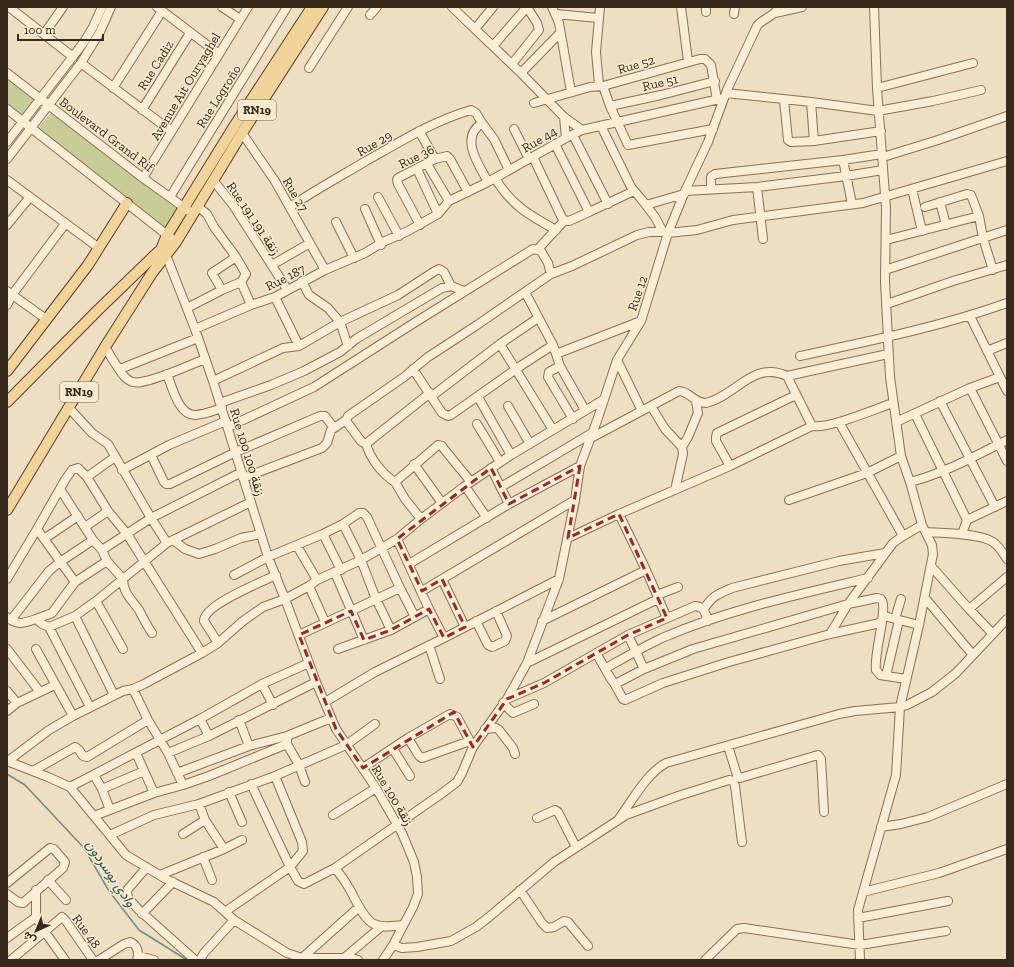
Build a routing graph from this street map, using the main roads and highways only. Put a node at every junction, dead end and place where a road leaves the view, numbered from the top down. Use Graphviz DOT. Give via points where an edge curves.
graph roads {
  1 [pos="312,7"];
  2 [pos="323,7"];
  3 [pos="127,203"];
  4 [pos="192,209"];
  5 [pos="164,252"];
  6 [pos="7,371"];
  7 [pos="7,402"];
  8 [pos="8,505"];
  1 -- 4 [label="main road, RN19" via="235,125"];
  2 -- 4 [label="main road, RN19"];
  3 -- 6 [label="main road" via="99,248"];
  4 -- 5 [label="main road, RN19" via="176,242"];
  4 -- 5 [label="main road, RN19" via="167,235"];
  5 -- 7 [label="main road" via="98,310"];
  5 -- 8 [label="main road, RN19"];
}
